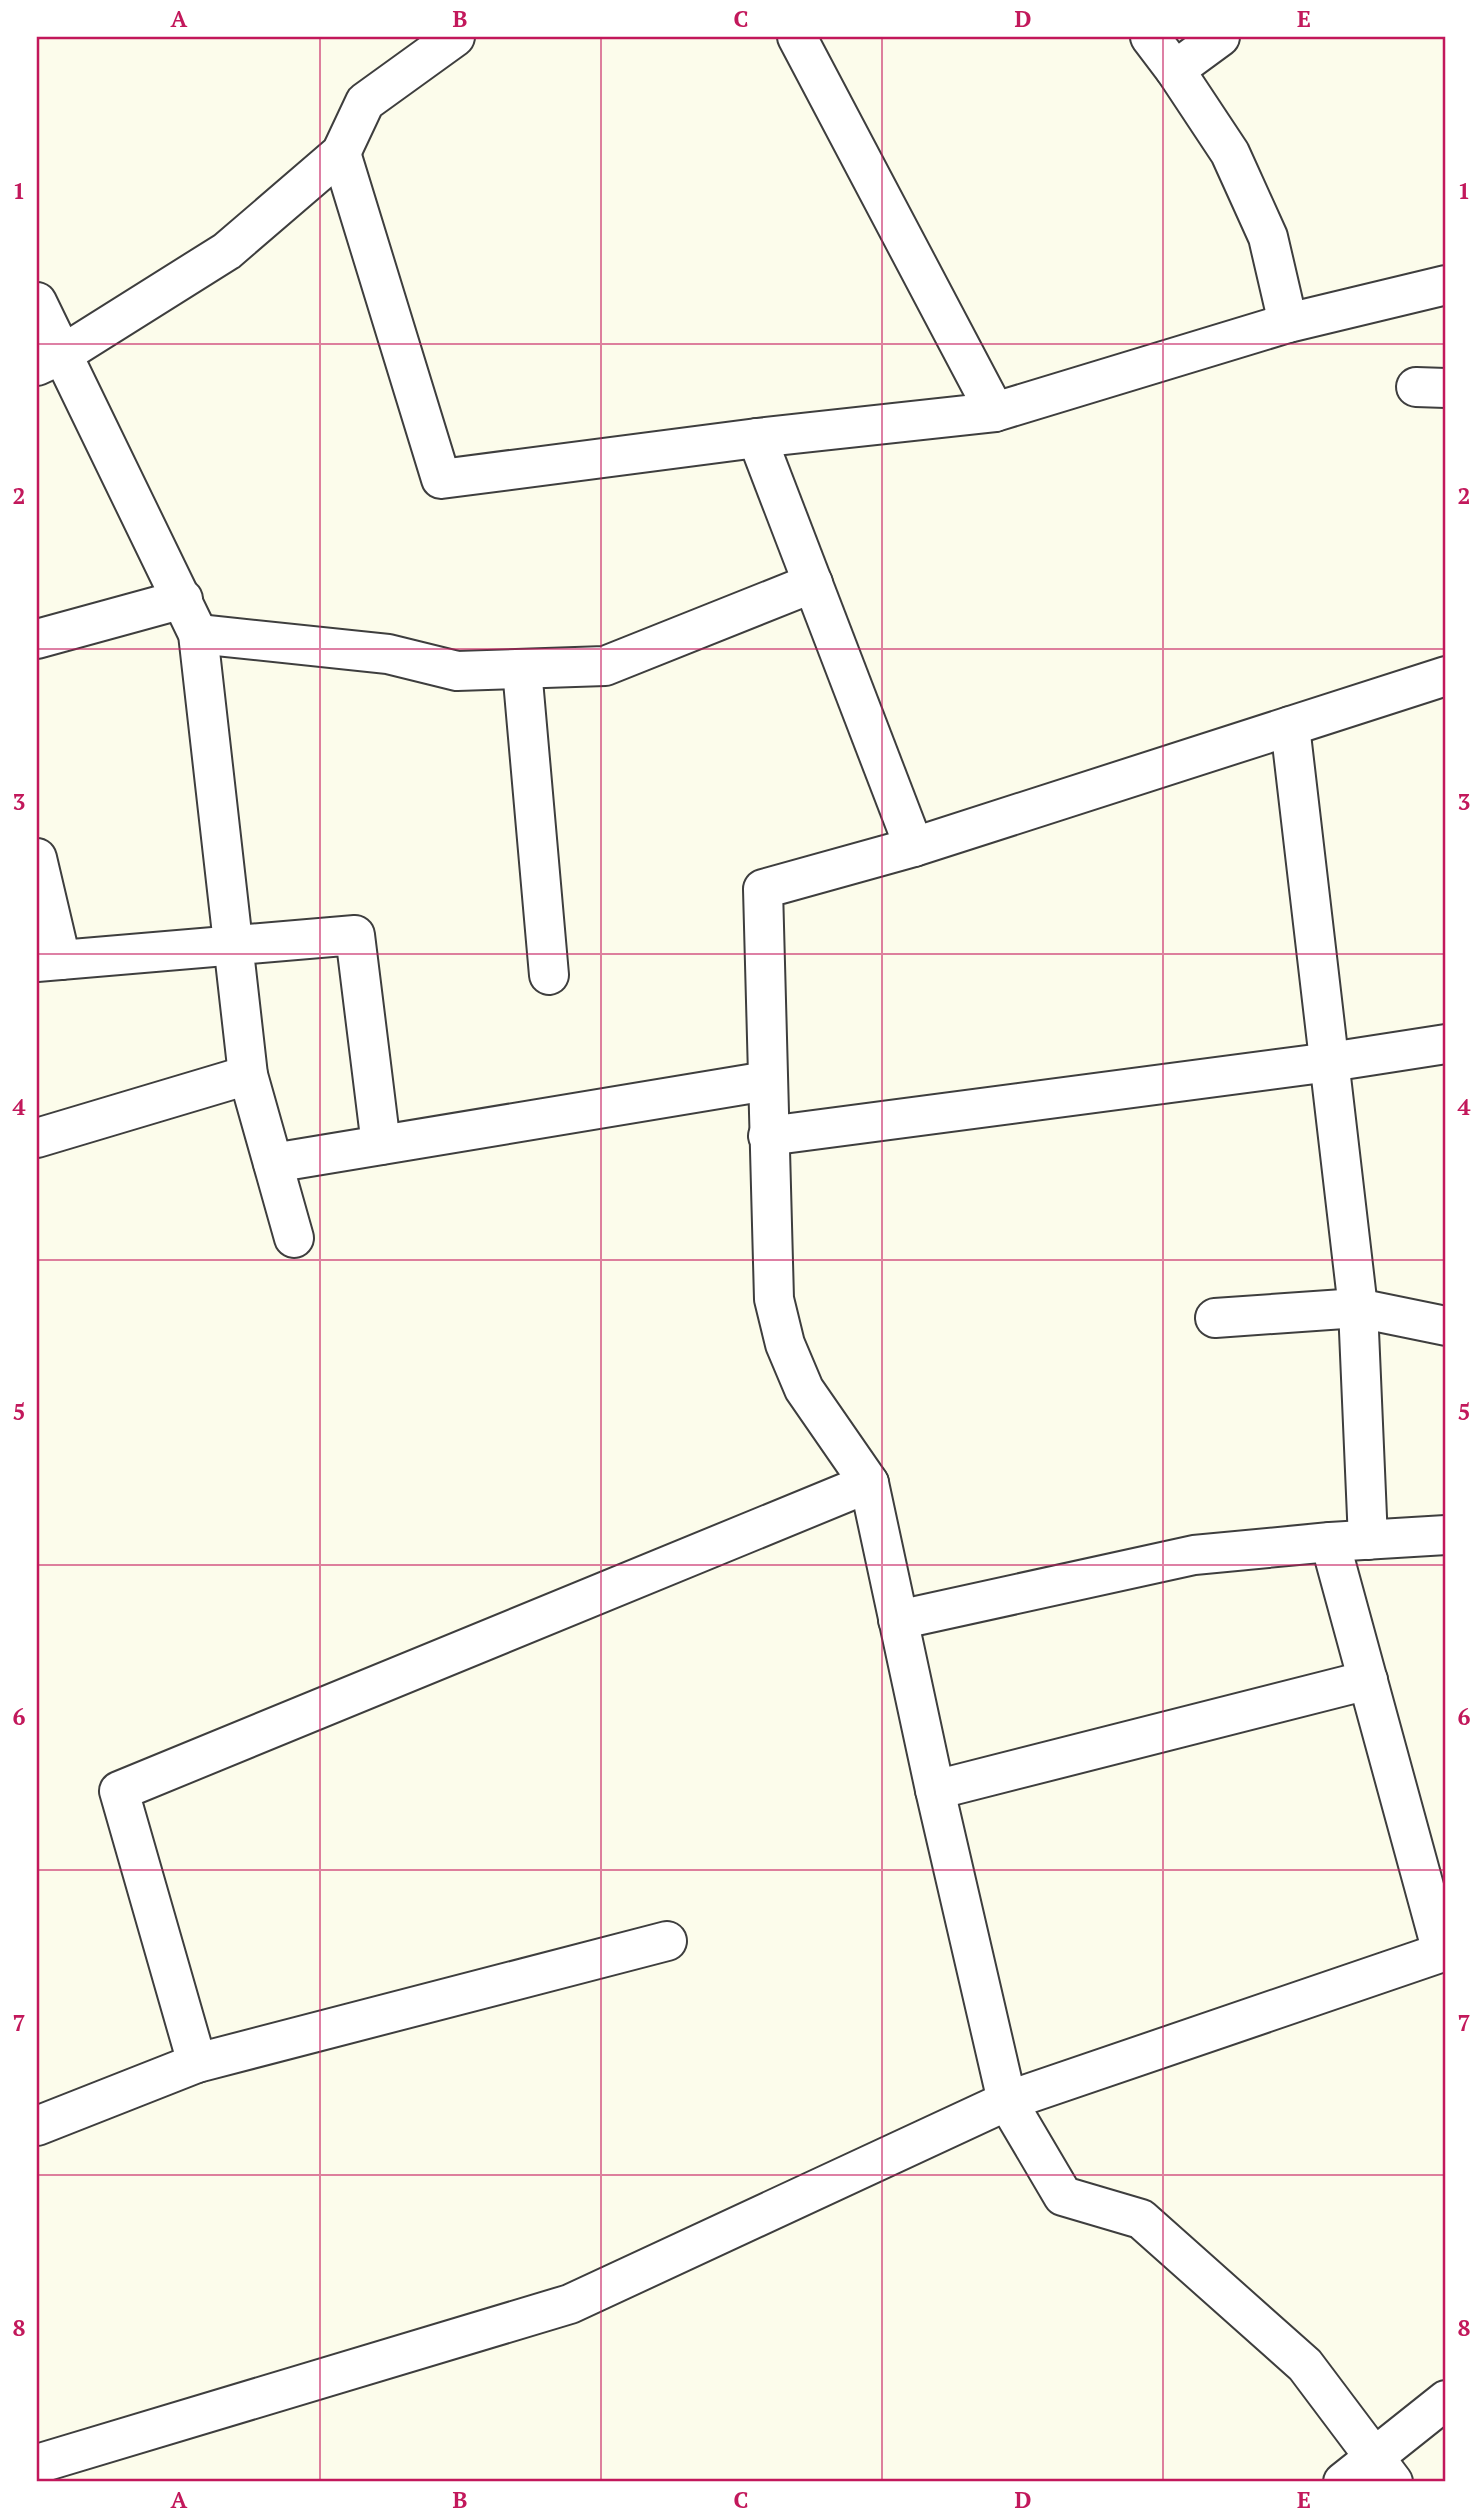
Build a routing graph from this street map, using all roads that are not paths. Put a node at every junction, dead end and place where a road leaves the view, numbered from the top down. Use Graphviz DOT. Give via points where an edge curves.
graph roads {
  1 [pos="455,37"];
  2 [pos="797,37"];
  3 [pos="1150,37"];
  4 [pos="1220,37"];
  5 [pos="1175,70"];
  6 [pos="341,153"];
  7 [pos="1446,285"];
  8 [pos="37,302"];
  9 [pos="1288,323"];
  10 [pos="50,360"];
  11 [pos="995,412"];
  12 [pos="757,438"];
  13 [pos="813,583"];
  14 [pos="183,599"];
  15 [pos="198,634"];
  16 [pos="37,639"];
  17 [pos="522,668"];
  18 [pos="1446,676"];
  19 [pos="1290,726"];
  20 [pos="914,847"];
  21 [pos="37,858"];
  22 [pos="233,945"];
  23 [pos="49,961"];
  24 [pos="549,975"];
  25 [pos="1446,1044"];
  26 [pos="1330,1062"];
  27 [pos="248,1075"];
  28 [pos="767,1081"];
  29 [pos="768,1136"];
  30 [pos="37,1138"];
  31 [pos="381,1145"];
  32 [pos="273,1163"];
  33 [pos="293,1238"];
  34 [pos="1358,1308"];
  35 [pos="1215,1318"];
  36 [pos="1446,1326"];
  37 [pos="869,1483"];
  38 [pos="1446,1535"];
  39 [pos="1368,1540"];
  40 [pos="1330,1542"];
  41 [pos="898,1620"];
  42 [pos="1368,1681"];
  43 [pos="935,1790"];
  44 [pos="667,1941"];
  45 [pos="1444,1952"];
  46 [pos="197,2063"];
  47 [pos="1007,2101"];
  48 [pos="37,2126"];
  49 [pos="1446,2400"];
  50 [pos="37,2464"];
  51 [pos="1384,2469"];
  52 [pos="1343,2482"];
  1 -- 6 [label="street" via="365,103"];
  2 -- 11 [label="street"];
  3 -- 5 [label="street"];
  4 -- 5 [label="street"];
  5 -- 9 [label="street" via="1230,153 1268,237"];
  6 -- 10 [label="street" via="227,251"];
  6 -- 12 [label="street" via="441,479"];
  7 -- 9 [label="street"];
  8 -- 10 [label="street"];
  9 -- 11 [label="street"];
  10 -- 14 [label="street"];
  11 -- 12 [label="street"];
  12 -- 13 [label="street"];
  13 -- 17 [label="street" via="605,666"];
  13 -- 20 [label="street"];
  14 -- 15 [label="street"];
  14 -- 16 [label="street"];
  15 -- 17 [label="street" via="388,654 457,671"];
  15 -- 22 [label="street"];
  17 -- 24 [label="street"];
  18 -- 19 [label="street"];
  19 -- 20 [label="street"];
  19 -- 26 [label="street"];
  20 -- 28 [label="street" via="763,889"];
  21 -- 23 [label="street"];
  22 -- 23 [label="street"];
  22 -- 27 [label="street"];
  22 -- 31 [label="street" via="355,935"];
  25 -- 26 [label="street"];
  26 -- 29 [label="street"];
  26 -- 34 [label="street"];
  27 -- 30 [label="street"];
  27 -- 32 [label="street"];
  28 -- 29 [label="street"];
  28 -- 31 [label="street"];
  29 -- 37 [label="street" via="774,1298 785,1344 804,1389"];
  31 -- 32 [label="street"];
  32 -- 33 [label="street"];
  34 -- 35 [label="street"];
  34 -- 36 [label="street"];
  34 -- 39 [label="street"];
  37 -- 41 [label="street"];
  37 -- 46 [label="street" via="119,1791"];
  38 -- 39 [label="street"];
  39 -- 40 [label="street"];
  40 -- 41 [label="street" via="1194,1555"];
  40 -- 42 [label="street"];
  41 -- 43 [label="street"];
  42 -- 43 [label="street"];
  42 -- 45 [label="street"];
  43 -- 47 [label="street"];
  44 -- 46 [label="street"];
  45 -- 47 [label="street"];
  46 -- 48 [label="street"];
  47 -- 50 [label="street" via="570,2304"];
  47 -- 51 [label="street" via="1063,2196 1141,2218 1306,2365"];
  49 -- 51 [label="street"];
  51 -- 52 [label="street"];
}
